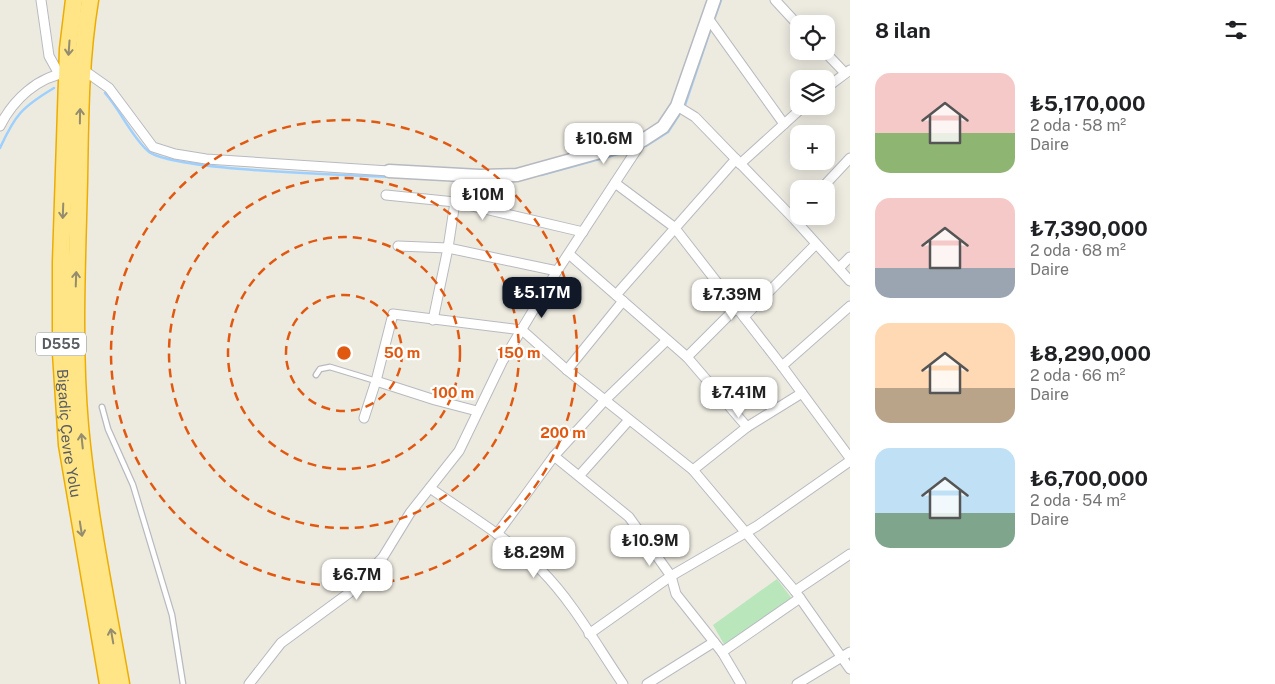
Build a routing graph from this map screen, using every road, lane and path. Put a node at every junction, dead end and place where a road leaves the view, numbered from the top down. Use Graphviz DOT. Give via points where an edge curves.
graph roads {
  1 [pos="41,0"];
  2 [pos="74,0"];
  3 [pos="90,0"];
  4 [pos="714,0"];
  5 [pos="775,0"];
  6 [pos="790,16"];
  7 [pos="708,18"];
  8 [pos="834,60"];
  9 [pos="847,71"];
  10 [pos="70,72"];
  11 [pos="835,81"];
  12 [pos="677,106"];
  13 [pos="794,115"];
  14 [pos="784,124"];
  15 [pos="0,126"];
  16 [pos="643,140"];
  17 [pos="850,158"];
  18 [pos="738,162"];
  19 [pos="390,171"];
  20 [pos="829,180"];
  21 [pos="615,183"];
  22 [pos="386,195"];
  23 [pos="455,202"];
  24 [pos="790,210"];
  25 [pos="802,225"];
  26 [pos="674,227"];
  27 [pos="583,232"];
  28 [pos="816,244"];
  29 [pos="398,246"];
  30 [pos="448,248"];
  31 [pos="569,254"];
  32 [pos="850,257"];
  33 [pos="839,268"];
  34 [pos="557,271"];
  35 [pos="850,281"];
  36 [pos="619,298"];
  37 [pos="850,306"];
  38 [pos="737,307"];
  39 [pos="744,317"];
  40 [pos="433,320"];
  41 [pos="522,330"];
  42 [pos="667,340"];
  43 [pos="687,357"];
  44 [pos="782,366"];
  45 [pos="567,370"];
  46 [pos="316,375"];
  47 [pos="376,381"];
  48 [pos="802,392"];
  49 [pos="605,400"];
  50 [pos="102,407"];
  51 [pos="477,411"];
  52 [pos="364,418"];
  53 [pos="629,420"];
  54 [pos="747,427"];
  55 [pos="554,456"];
  56 [pos="850,460"];
  57 [pos="694,470"];
  58 [pos="579,476"];
  59 [pos="430,488"];
  60 [pos="746,531"];
  61 [pos="496,534"];
  62 [pos="850,554"];
  63 [pos="671,576"];
  64 [pos="797,595"];
  65 [pos="589,634"];
  66 [pos="714,642"];
  67 [pos="722,652"];
  68 [pos="846,655"];
  69 [pos="850,669"];
  70 [pos="108,684"];
  71 [pos="121,684"];
  72 [pos="183,684"];
  73 [pos="249,684"];
  74 [pos="623,684"];
  75 [pos="647,684"];
  76 [pos="741,684"];
  77 [pos="796,684"];
  1 -- 10 [label="street" via="49,56"];
  2 -- 10 [label="highway, Bigadiç Çevre Yolu / D555, one-way"];
  3 -- 10 [label="highway, Bigadiç Çevre Yolu / D555" via="84,38"];
  4 -- 7 [label="street"];
  5 -- 6 [label="street"];
  7 -- 12 [label="street"];
  7 -- 14 [label="street"];
  8 -- 9 [label="street"];
  9 -- 11 [label="street"];
  10 -- 15 [label="street" via="45,79 18,100"];
  10 -- 19 [label="street" via="109,88 153,147 175,154 206,159"];
  10 -- 70 [label="highway, Bigadiç Çevre Yolu / D555, one-way" via="61,262 61,353 67,445"];
  71 -- 10 [label="highway, Bigadiç Çevre Yolu / D555, one-way" via="87,489 80,426"];
  12 -- 16 [label="street" via="663,127"];
  12 -- 18 [label="street" via="694,117"];
  13 -- 14 [label="street"];
  14 -- 18 [label="street"];
  16 -- 19 [label="street" via="517,175"];
  16 -- 21 [label="street"];
  17 -- 20 [label="street"];
  18 -- 24 [label="street"];
  18 -- 26 [label="street"];
  21 -- 26 [label="street"];
  21 -- 27 [label="street"];
  22 -- 23 [label="street"];
  23 -- 27 [label="street"];
  23 -- 30 [label="street"];
  25 -- 28 [label="street"];
  26 -- 36 [label="street"];
  26 -- 38 [label="street"];
  27 -- 31 [label="street"];
  28 -- 33 [label="street"];
  28 -- 39 [label="street"];
  29 -- 30 [label="street"];
  30 -- 34 [label="street"];
  30 -- 40 [label="street"];
  31 -- 34 [label="street"];
  31 -- 36 [label="street"];
  32 -- 33 [label="street"];
  33 -- 35 [label="street"];
  34 -- 41 [label="street"];
  36 -- 42 [label="street"];
  36 -- 45 [label="street"];
  37 -- 44 [label="street"];
  38 -- 39 [label="street"];
  38 -- 43 [label="street"];
  39 -- 44 [label="street"];
  40 -- 41 [label="street"];
  40 -- 47 [label="street" via="393,314"];
  41 -- 45 [label="street"];
  41 -- 51 [label="street"];
  42 -- 43 [label="street"];
  42 -- 49 [label="street"];
  43 -- 54 [label="street"];
  44 -- 48 [label="street"];
  45 -- 49 [label="street"];
  46 -- 47 [label="lane" via="320,369 330,367"];
  47 -- 51 [label="street"];
  47 -- 52 [label="street"];
  48 -- 54 [label="street"];
  48 -- 56 [label="street"];
  49 -- 53 [label="street"];
  49 -- 55 [label="street"];
  50 -- 72 [label="lane" via="108,429 133,485 172,615"];
  51 -- 59 [label="street" via="459,451"];
  53 -- 57 [label="street"];
  53 -- 58 [label="street"];
  54 -- 57 [label="street"];
  55 -- 58 [label="street"];
  55 -- 61 [label="street"];
  56 -- 60 [label="street"];
  57 -- 60 [label="street"];
  58 -- 63 [label="street" via="629,517"];
  59 -- 61 [label="street"];
  59 -- 73 [label="street" via="374,568 349,593 281,643"];
  60 -- 63 [label="street"];
  60 -- 64 [label="street"];
  61 -- 65 [label="street" via="550,579"];
  62 -- 64 [label="street"];
  63 -- 65 [label="street"];
  63 -- 66 [label="street" via="676,594"];
  64 -- 67 [label="street"];
  64 -- 68 [label="street"];
  65 -- 74 [label="street"];
  66 -- 67 [label="street"];
  66 -- 75 [label="street"];
  67 -- 76 [label="street"];
  68 -- 69 [label="street"];
  68 -- 77 [label="street"];
}
